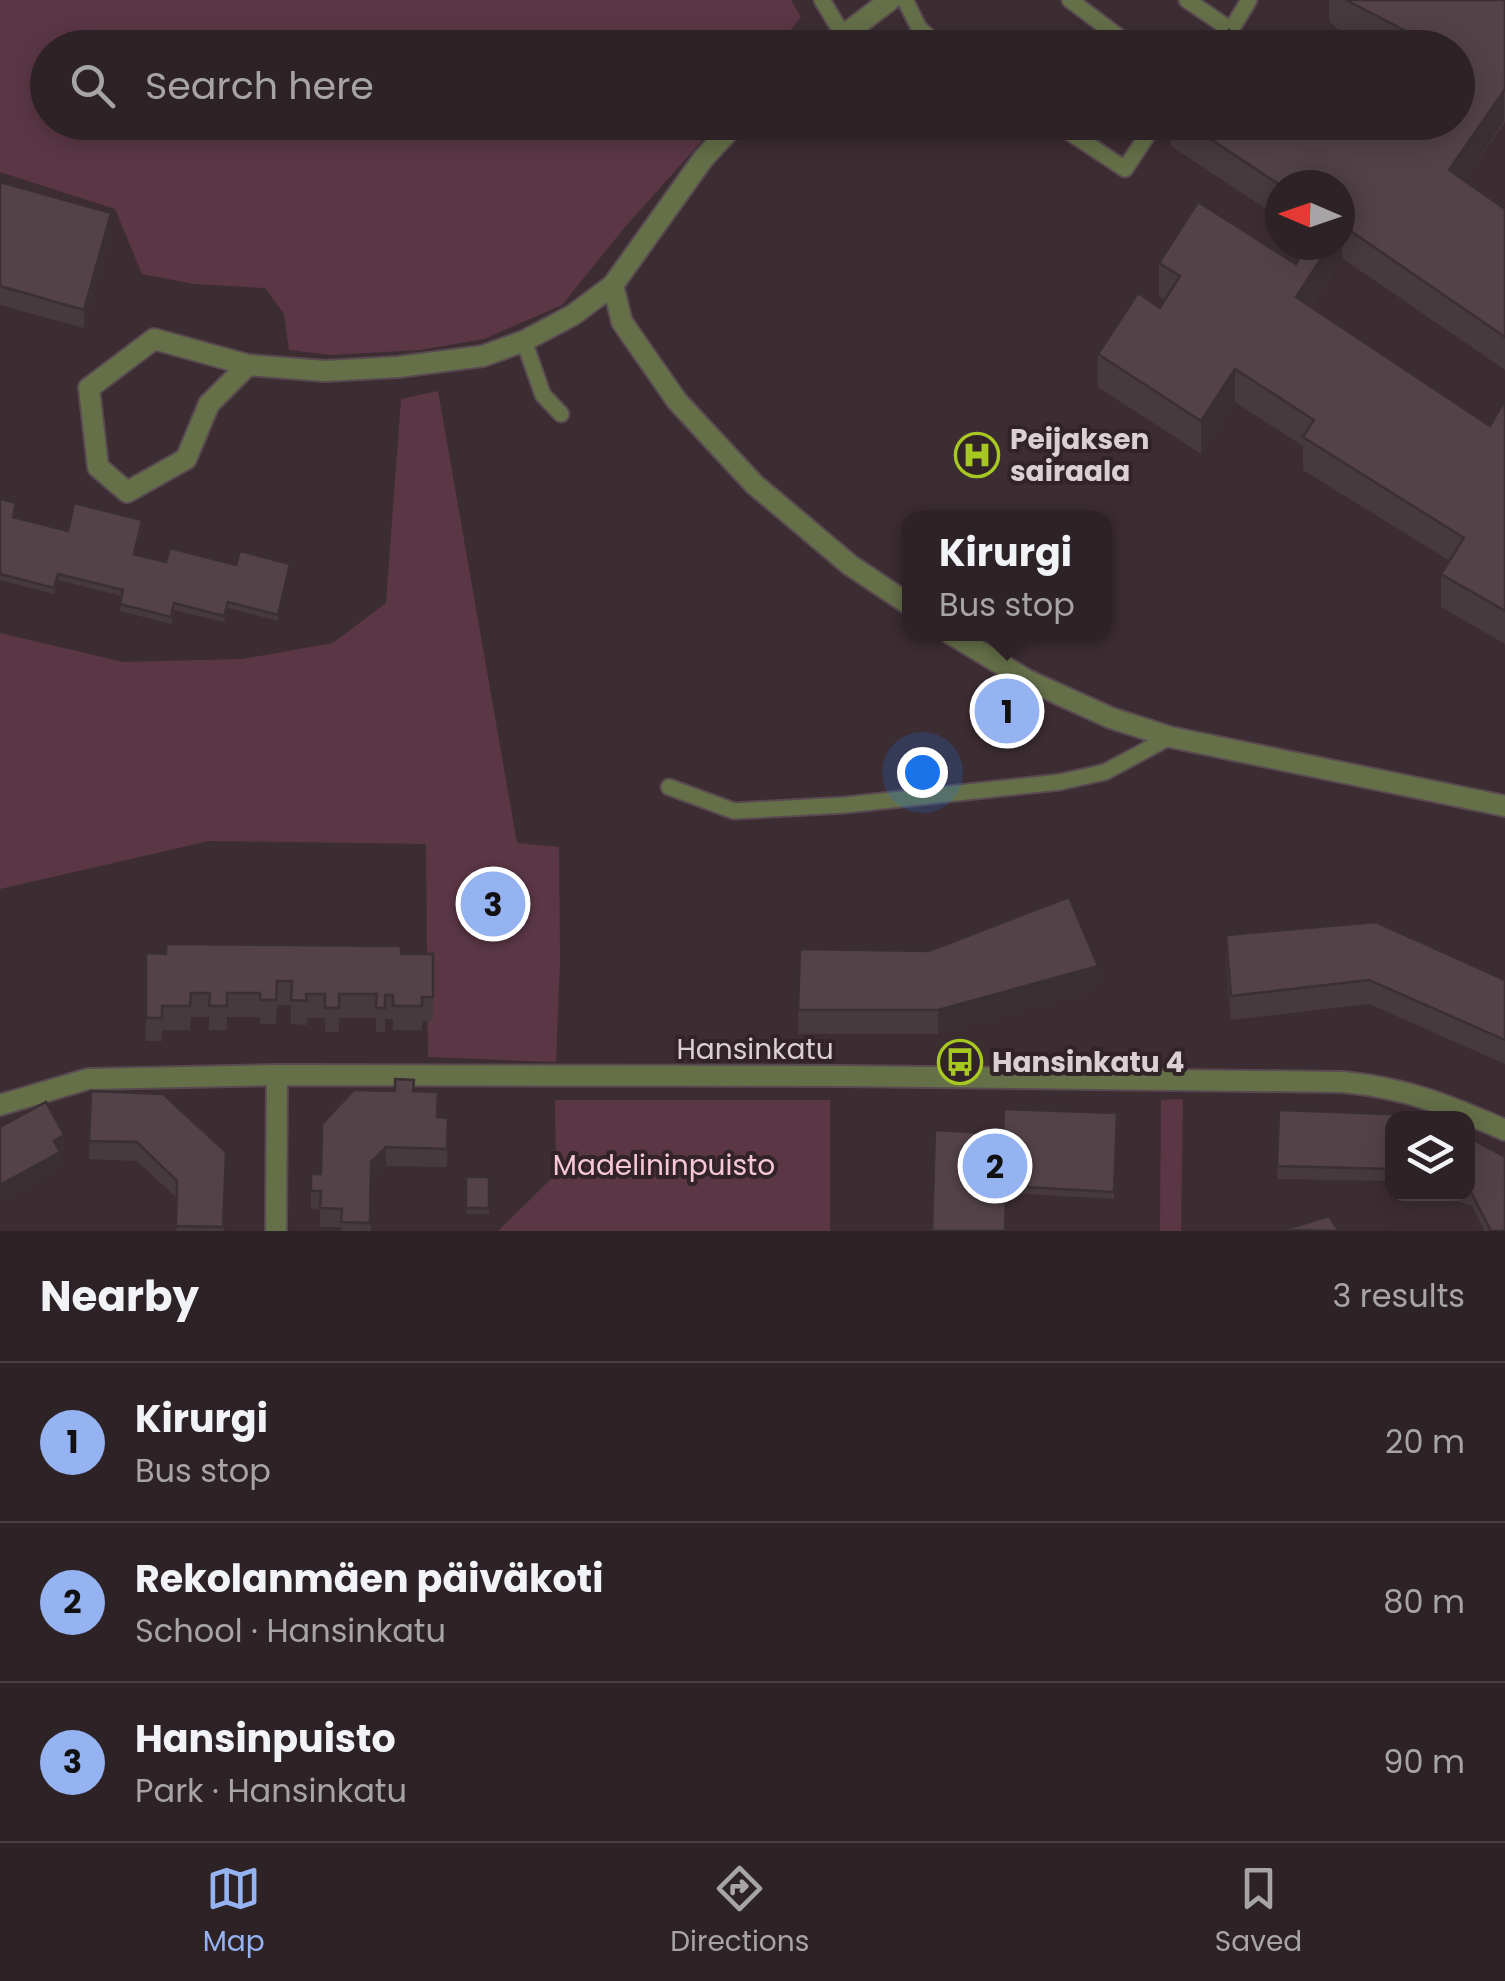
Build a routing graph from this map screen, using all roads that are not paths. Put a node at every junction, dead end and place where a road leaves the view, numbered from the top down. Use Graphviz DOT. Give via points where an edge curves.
graph roads {
  1 [pos="822,0"];
  2 [pos="890,0"];
  3 [pos="905,0"];
  4 [pos="1070,0"];
  5 [pos="1187,0"];
  6 [pos="1249,0"];
  7 [pos="832,30"];
  8 [pos="850,30"];
  9 [pos="921,30"];
  10 [pos="1110,30"];
  11 [pos="720,140"];
  12 [pos="1082,140"];
  13 [pos="1145,140"];
  14 [pos="613,285"];
  15 [pos="524,342"];
  16 [pos="248,364"];
  17 [pos="561,414"];
  18 [pos="902,600"];
  19 [pos="963,641"];
  20 [pos="1170,737"];
  21 [pos="669,787"];
  22 [pos="1505,806"];
  23 [pos="277,1076"];
  24 [pos="0,1105"];
  25 [pos="1505,1130"];
  26 [pos="276,1231"];
  1 -- 7 [label="lane"];
  2 -- 8 [label="street"];
  3 -- 9 [label="lane"];
  4 -- 10 [label="lane"];
  5 -- 6 [label="lane" via="1231,30"];
  11 -- 14 [label="street"];
  12 -- 13 [label="lane" via="1126,169"];
  14 -- 15 [label="street"];
  14 -- 18 [label="street" via="622,322 715,443 850,565"];
  15 -- 16 [label="street" via="483,356 398,367"];
  15 -- 17 [label="lane" via="544,396"];
  16 -- 16 [label="street" via="154,338 89,388 98,467 126,492 186,458 209,404"];
  19 -- 20 [label="street" via="1027,680"];
  20 -- 21 [label="lane" via="1106,772 1060,782 845,806 734,811"];
  20 -- 22 [label="street"];
  23 -- 24 [label="street, Hansinkatu" via="88,1080"];
  23 -- 25 [label="street, Hansinkatu" via="1343,1082 1432,1098"];
  23 -- 26 [label="street"];
}
